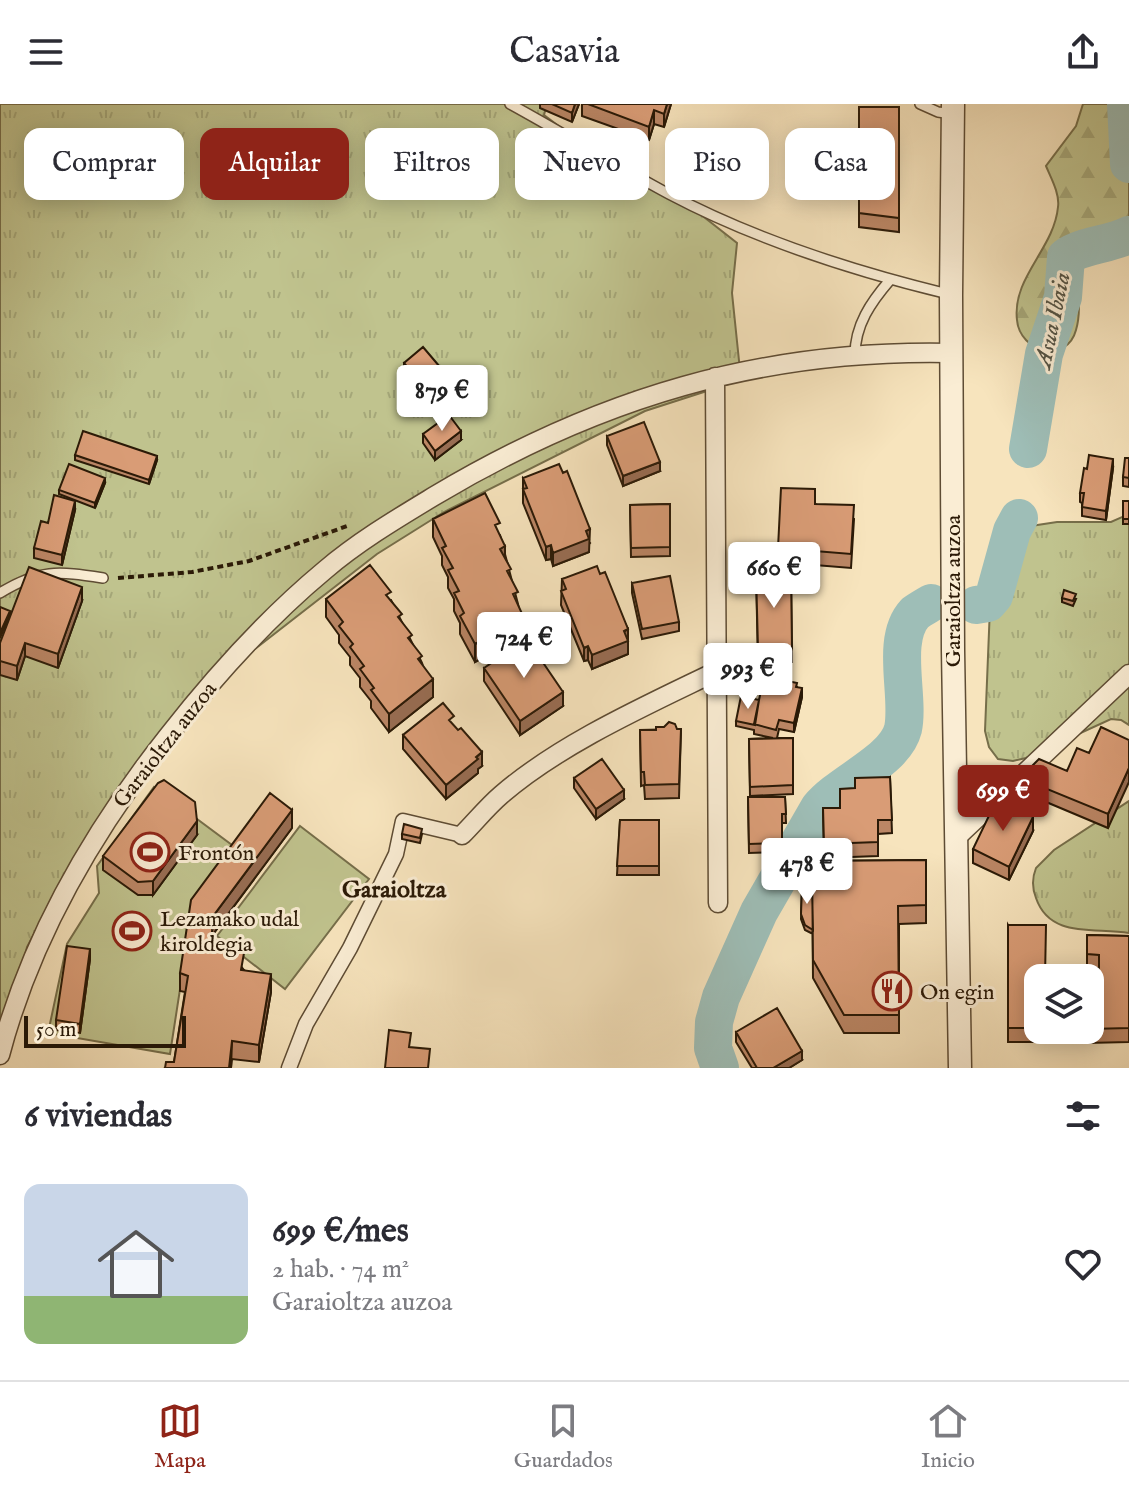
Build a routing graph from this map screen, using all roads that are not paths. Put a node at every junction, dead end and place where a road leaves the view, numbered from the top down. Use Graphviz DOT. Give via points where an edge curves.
graph roads {
  1 [pos="510,104"];
  2 [pos="920,104"];
  3 [pos="953,109"];
  4 [pos="890,280"];
  5 [pos="951,295"];
  6 [pos="951,353"];
  7 [pos="855,355"];
  8 [pos="715,377"];
  9 [pos="103,578"];
  10 [pos="0,593"];
  11 [pos="715,672"];
  12 [pos="1129,674"];
  13 [pos="462,835"];
  14 [pos="956,838"];
  15 [pos="718,903"];
  16 [pos="0,1055"];
  17 [pos="289,1068"];
  18 [pos="960,1068"];
  1 -- 4 [label="lane" via="670,195 752,232"];
  2 -- 3 [label="lane" via="938,112"];
  3 -- 5 [label="street"];
  4 -- 5 [label="lane"];
  4 -- 7 [label="lane" via="871,302 855,338"];
  5 -- 6 [label="street"];
  6 -- 7 [label="street, Garaioltza auzoa"];
  6 -- 14 [label="street, Garaioltza auzoa"];
  7 -- 8 [label="street, Garaioltza auzoa"];
  8 -- 11 [label="street"];
  8 -- 16 [label="street, Garaioltza auzoa" via="597,414 476,471 326,569 255,634 145,764 98,832 45,930"];
  9 -- 10 [label="lane" via="67,572 26,577"];
  11 -- 13 [label="street" via="547,763 501,795"];
  11 -- 15 [label="street"];
  12 -- 14 [label="street"];
  13 -- 17 [label="street" via="403,821 398,847 306,1024"];
  14 -- 18 [label="street, Garaioltza auzoa"];
}
